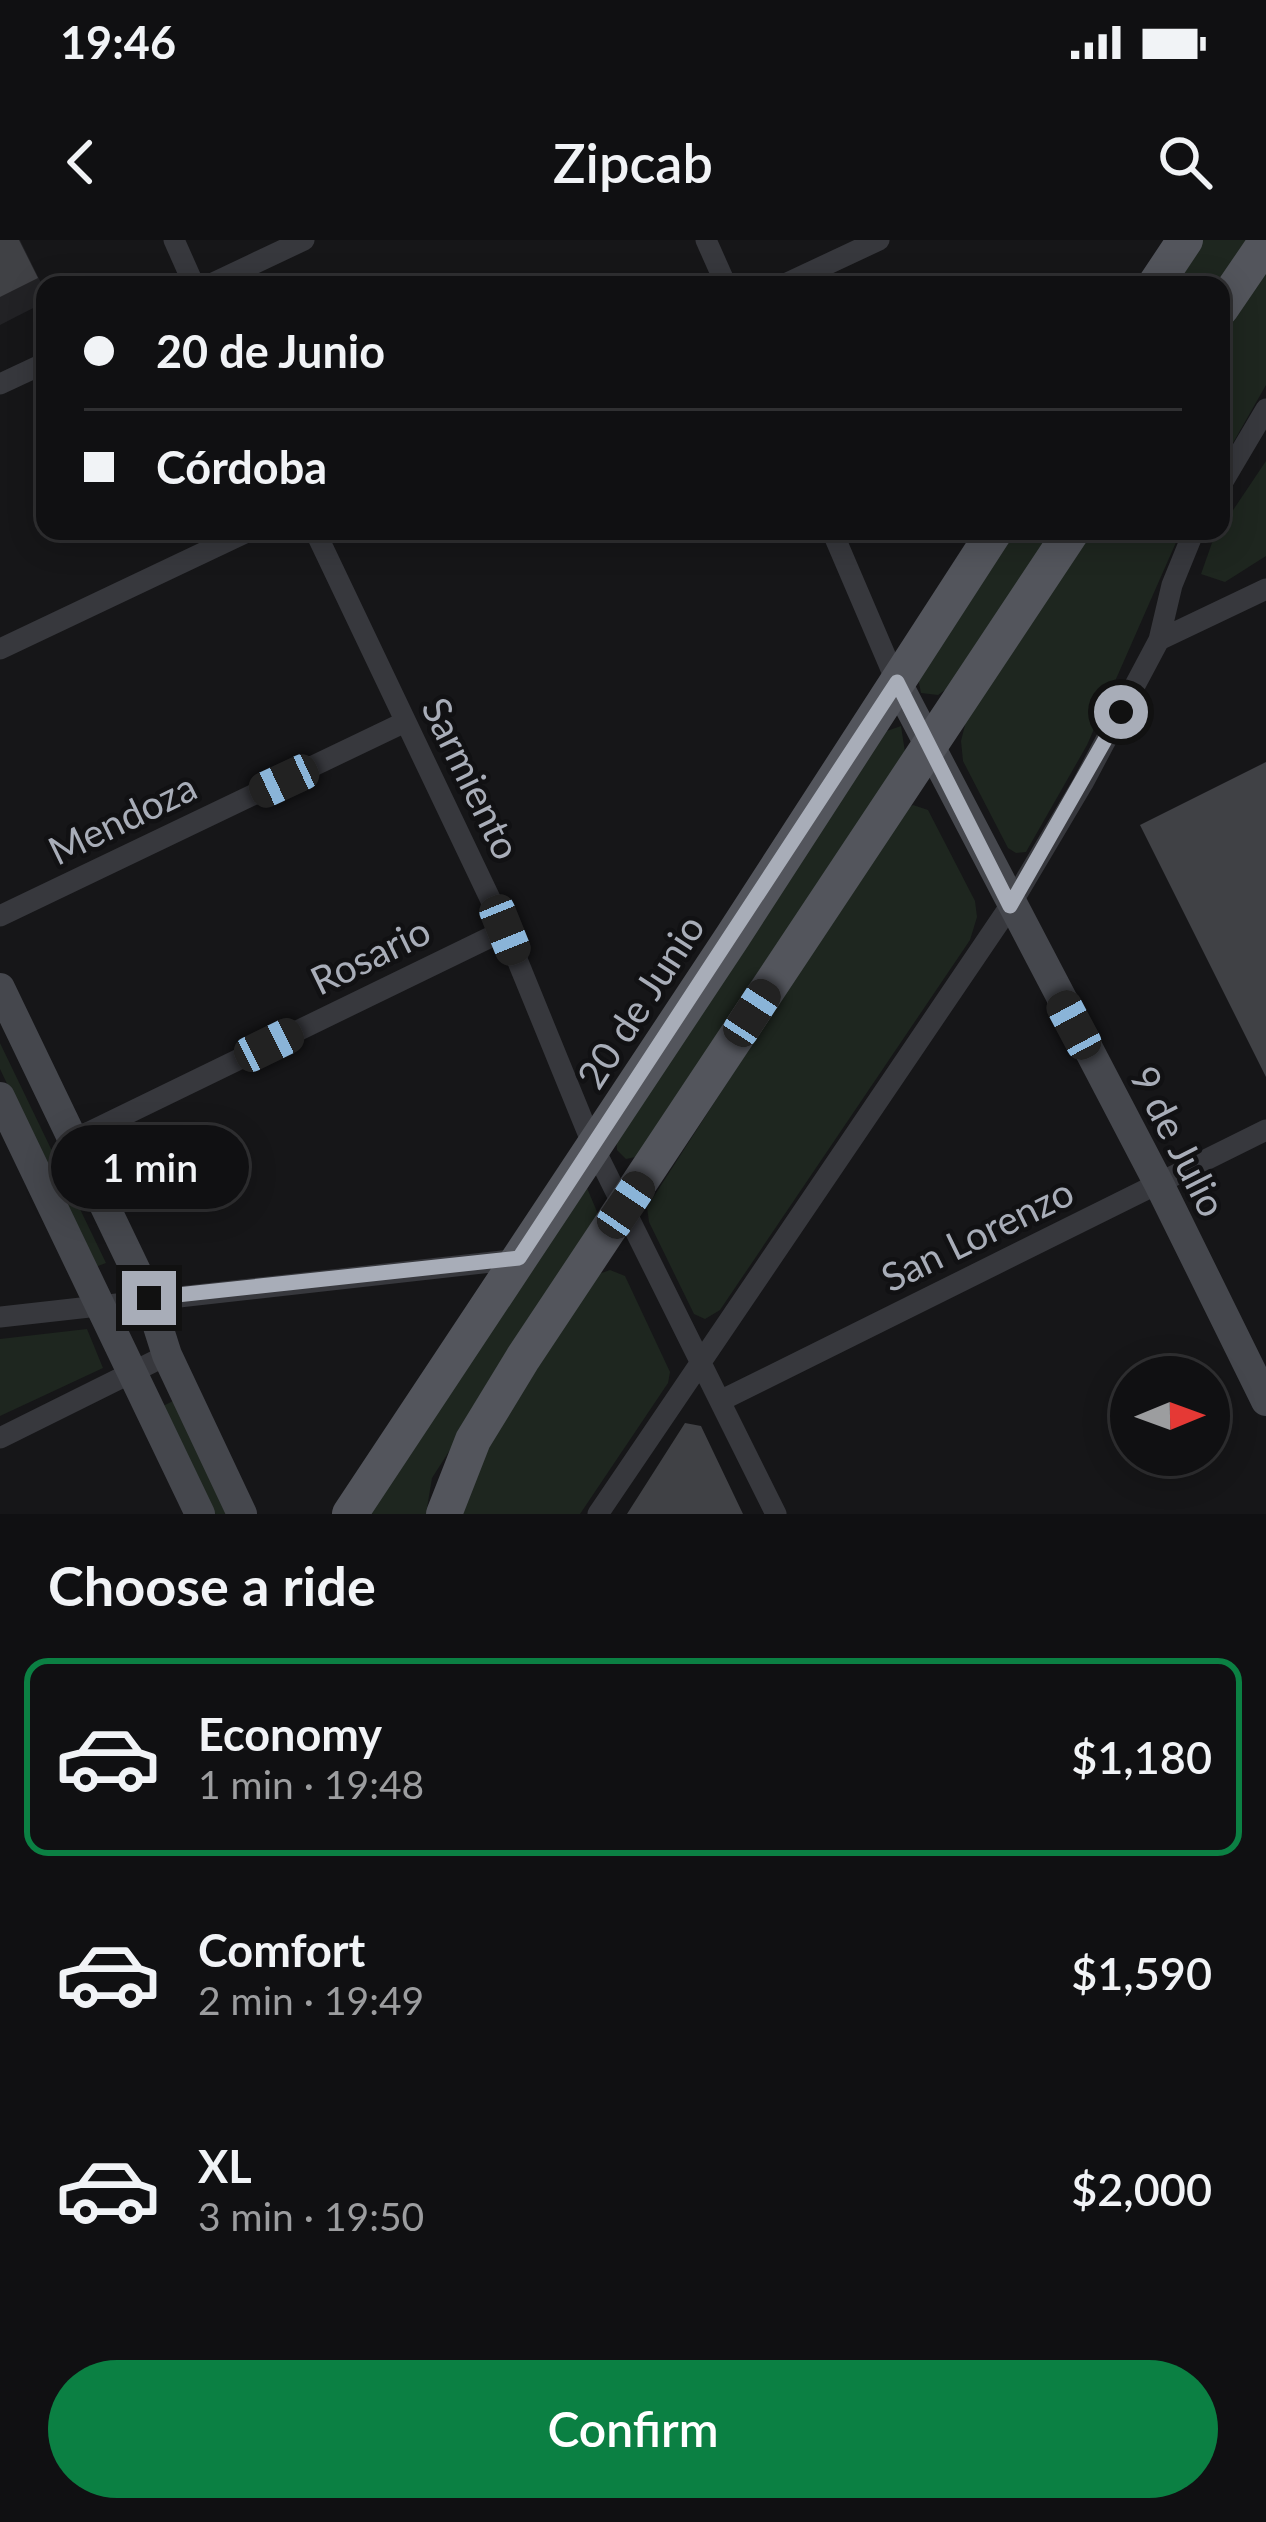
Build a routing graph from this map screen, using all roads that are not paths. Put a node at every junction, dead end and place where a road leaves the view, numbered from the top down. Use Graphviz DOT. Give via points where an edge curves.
graph roads {
  1 [pos="174,240"];
  2 [pos="304,240"];
  3 [pos="706,240"];
  4 [pos="879,240"];
  5 [pos="1185,240"];
  6 [pos="1266,242"];
  7 [pos="190,276"];
  8 [pos="228,276"];
  9 [pos="722,276"];
  10 [pos="802,276"];
  11 [pos="1161,276"];
  12 [pos="1230,295"];
  13 [pos="36,367"];
  14 [pos="0,384"];
  15 [pos="1266,409"];
  16 [pos="1230,470"];
  17 [pos="230,540"];
  18 [pos="319,540"];
  19 [pos="836,540"];
  20 [pos="989,540"];
  21 [pos="1066,540"];
  22 [pos="1190,540"];
  23 [pos="1266,589"];
  24 [pos="1159,640"];
  25 [pos="0,649"];
  26 [pos="897,682"];
  27 [pos="405,722"];
  28 [pos="929,744"];
  29 [pos="1010,906"];
  30 [pos="0,916"];
  31 [pos="505,930"];
  32 [pos="0,988"];
  33 [pos="0,1097"];
  34 [pos="1266,1130"];
  35 [pos="73,1140"];
  36 [pos="594,1148"];
  37 [pos="1159,1184"];
  38 [pos="626,1205"];
  39 [pos="519,1258"];
  40 [pos="149,1298"];
  41 [pos="103,1305"];
  42 [pos="0,1317"];
  43 [pos="167,1355"];
  44 [pos="699,1360"];
  45 [pos="133,1373"];
  46 [pos="720,1401"];
  47 [pos="1266,1401"];
  48 [pos="0,1438"];
  49 [pos="200,1514"];
  50 [pos="242,1514"];
  51 [pos="350,1514"];
  52 [pos="444,1514"];
  53 [pos="598,1514"];
  54 [pos="776,1514"];
  1 -- 7 [label="street"];
  2 -- 8 [label="street"];
  3 -- 9 [label="street"];
  4 -- 10 [label="street"];
  5 -- 11 [label="main road"];
  6 -- 12 [label="main road"];
  13 -- 14 [label="street"];
  15 -- 16 [label="street"];
  17 -- 25 [label="street"];
  18 -- 27 [label="street, Sarmiento"];
  19 -- 26 [label="street, 9 de Julio"];
  20 -- 26 [label="main road, 20 de Junio"];
  21 -- 28 [label="main road"];
  22 -- 24 [label="street"];
  23 -- 24 [label="street"];
  24 -- 29 [label="street"];
  26 -- 28 [label="main road, 9 de Julio"];
  26 -- 36 [label="main road, 20 de Junio"];
  27 -- 30 [label="street, Mendoza"];
  27 -- 31 [label="street, Sarmiento"];
  28 -- 29 [label="main road, 9 de Julio"];
  28 -- 38 [label="main road"];
  29 -- 37 [label="main road, 9 de Julio"];
  29 -- 44 [label="street"];
  31 -- 35 [label="street, Rosario"];
  31 -- 36 [label="street, Sarmiento"];
  32 -- 35 [label="main road"];
  33 -- 41 [label="main road"];
  34 -- 37 [label="street, San Lorenzo"];
  35 -- 40 [label="main road"];
  36 -- 38 [label="street, Sarmiento"];
  36 -- 39 [label="main road, 20 de Junio"];
  37 -- 46 [label="street, San Lorenzo"];
  37 -- 47 [label="main road, 9 de Julio"];
  38 -- 44 [label="street, Sarmiento"];
  38 -- 52 [label="main road" via="473,1441"];
  39 -- 40 [label="street"];
  39 -- 51 [label="main road, 20 de Junio"];
  40 -- 41 [label="street"];
  40 -- 43 [label="main road"];
  41 -- 42 [label="street"];
  41 -- 45 [label="main road"];
  43 -- 45 [label="street"];
  43 -- 50 [label="main road"];
  44 -- 46 [label="street, Sarmiento"];
  44 -- 53 [label="street"];
  45 -- 48 [label="street"];
  45 -- 49 [label="main road"];
  46 -- 54 [label="street, Sarmiento"];
}
